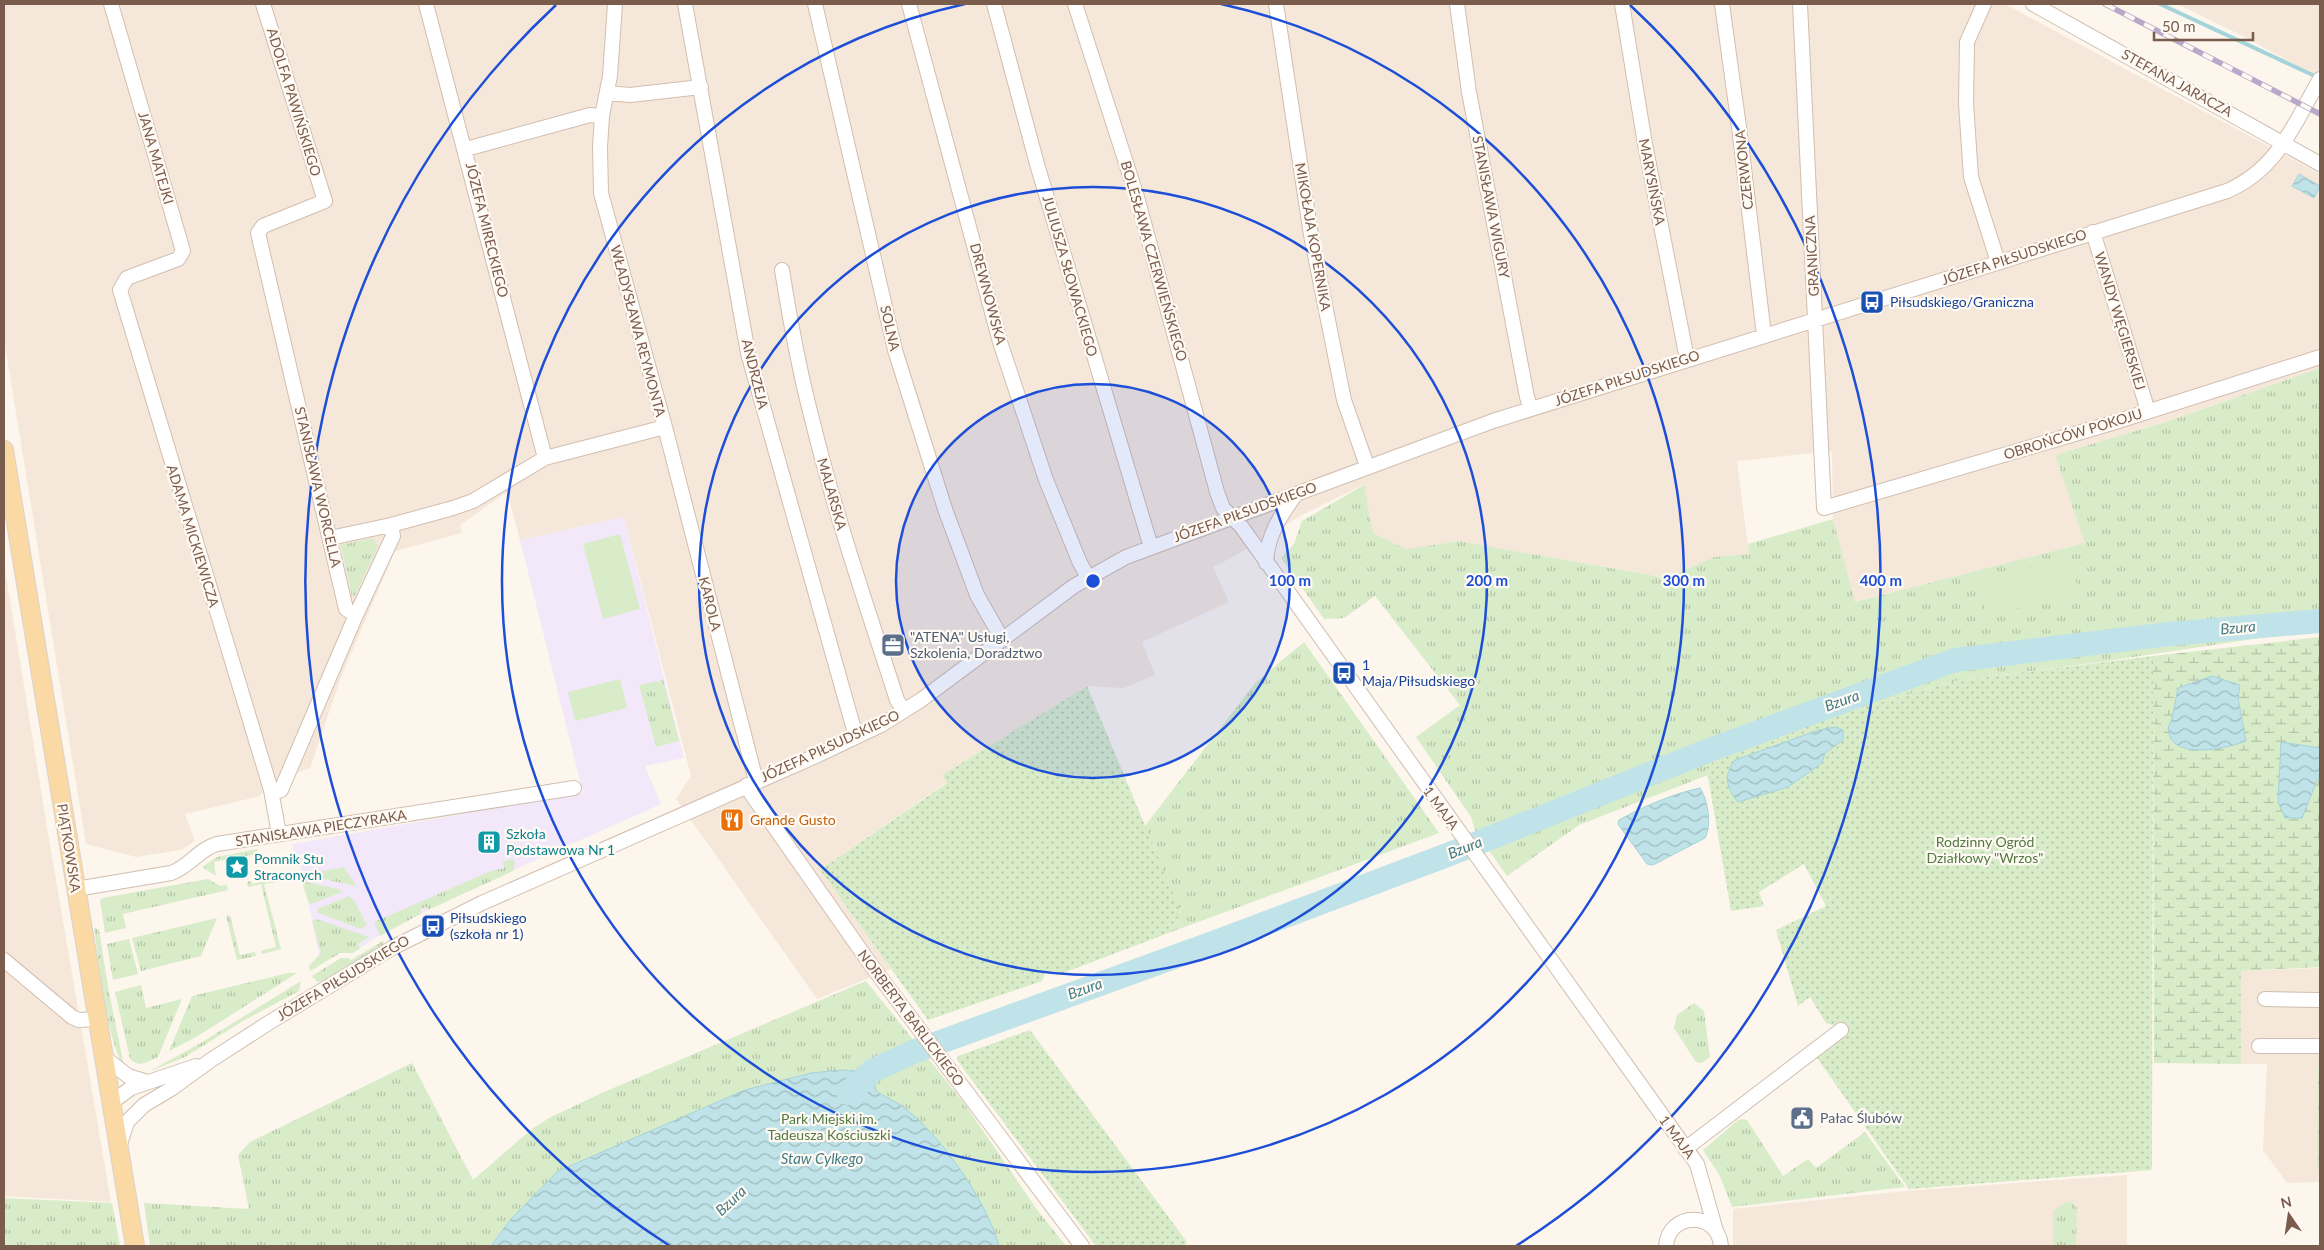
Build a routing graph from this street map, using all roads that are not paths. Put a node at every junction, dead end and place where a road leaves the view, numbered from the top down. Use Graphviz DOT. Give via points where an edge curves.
graph roads {
  1 [pos="111,4"];
  2 [pos="263,4"];
  3 [pos="426,4"];
  4 [pos="615,4"];
  5 [pos="685,4"];
  6 [pos="815,4"];
  7 [pos="909,4"];
  8 [pos="994,4"];
  9 [pos="1075,4"];
  10 [pos="1276,4"];
  11 [pos="1457,4"];
  12 [pos="1622,4"];
  13 [pos="1722,4"];
  14 [pos="1800,4"];
  15 [pos="1984,4"];
  16 [pos="2033,4"];
  17 [pos="2318,82"];
  18 [pos="701,87"];
  19 [pos="608,93"];
  20 [pos="602,116"];
  21 [pos="2284,143"];
  22 [pos="466,149"];
  23 [pos="2320,164"];
  24 [pos="325,201"];
  25 [pos="2093,232"];
  26 [pos="1998,262"];
  27 [pos="782,270"];
  28 [pos="127,278"];
  29 [pos="1815,319"];
  30 [pos="1764,336"];
  31 [pos="2320,358"];
  32 [pos="1687,359"];
  33 [pos="1531,409"];
  34 [pos="2148,411"];
  35 [pos="665,427"];
  36 [pos="4,450"];
  37 [pos="545,458"];
  38 [pos="1367,466"];
  39 [pos="1297,494"];
  40 [pos="1824,508"];
  41 [pos="1232,517"];
  42 [pos="391,525"];
  43 [pos="330,538"];
  44 [pos="1150,548"];
  45 [pos="1266,563"];
  46 [pos="1088,577"];
  47 [pos="356,615"];
  48 [pos="1002,640"];
  49 [pos="904,711"];
  50 [pos="858,736"];
  51 [pos="752,784"];
  52 [pos="574,788"];
  53 [pos="272,794"];
  54 [pos="279,834"];
  55 [pos="76,889"];
  56 [pos="4,960"];
  57 [pos="2265,1000"];
  58 [pos="2320,1000"];
  59 [pos="98,1019"];
  60 [pos="1841,1030"];
  61 [pos="2259,1046"];
  62 [pos="2320,1046"];
  63 [pos="104,1057"];
  64 [pos="210,1060"];
  65 [pos="147,1082"];
  66 [pos="111,1103"];
  67 [pos="144,1105"];
  68 [pos="119,1149"];
  69 [pos="1685,1149"];
  70 [pos="1699,1173"];
  71 [pos="1698,1219"];
  72 [pos="1716,1231"];
  73 [pos="135,1246"];
  74 [pos="1082,1246"];
  75 [pos="1665,1246"];
  76 [pos="1721,1246"];
  1 -- 28 [label="street, JANA MATEJKI" via="183,251 178,259"];
  2 -- 24 [label="street, ADOLFA PAWIŃSKIEGO"];
  3 -- 22 [label="street, JÓZEFA MIRECKIEGO"];
  4 -- 19 [label="street, WŁADYSŁAWA REYMONTA"];
  5 -- 18 [label="street, ANDRZEJA"];
  6 -- 48 [label="street, SOLNA" via="895,350 945,509 977,595"];
  7 -- 46 [label="street, DREWNOWSKA" via="1000,342 1046,480"];
  8 -- 44 [label="street, JULIUSZA SŁOWACKIEGO" via="1037,164"];
  9 -- 41 [label="street, BOLESŁAWA CZERWIEŃSKIEGO" via="1137,197 1217,492 1223,508"];
  10 -- 38 [label="street, MIKOŁAJA KOPERNIKA" via="1311,235 1344,400"];
  11 -- 33 [label="street, STANISŁAWA WIGURY" via="1474,116"];
  12 -- 32 [label="street, MARYSIŃSKA" via="1645,144"];
  13 -- 30 [label="street, CZERWONA"];
  14 -- 29 [label="street, GRANICZNA"];
  15 -- 26 [label="street" via="1968,42 1966,102 1971,178"];
  16 -- 21 [label="street, STEFANA JARACZA"];
  17 -- 21 [label="street, JÓZEFA PIŁSUDSKIEGO"];
  18 -- 19 [label="street" via="630,95"];
  18 -- 50 [label="street, ANDRZEJA" via="748,353"];
  19 -- 20 [label="street, WŁADYSŁAWA REYMONTA"];
  20 -- 22 [label="street" via="590,115"];
  20 -- 35 [label="street, WŁADYSŁAWA REYMONTA" via="601,193"];
  21 -- 23 [label="street, STEFANA JARACZA"];
  21 -- 25 [label="street, JÓZEFA PIŁSUDSKIEGO" via="2269,163 2236,187"];
  22 -- 37 [label="street, JÓZEFA MIRECKIEGO"];
  24 -- 43 [label="street, STANISŁAWA WORCELLA" via="263,226 258,232"];
  25 -- 26 [label="street, JÓZEFA PIŁSUDSKIEGO"];
  25 -- 34 [label="street, WANDY WĘGIERSKIEJ"];
  26 -- 29 [label="street, JÓZEFA PIŁSUDSKIEGO"];
  27 -- 49 [label="street, MALARSKA" via="811,418 824,465 897,700"];
  28 -- 53 [label="street, ADAMA MICKIEWICZA" via="120,290"];
  29 -- 30 [label="street, JÓZEFA PIŁSUDSKIEGO"];
  29 -- 40 [label="street, GRANICZNA"];
  30 -- 32 [label="street, JÓZEFA PIŁSUDSKIEGO"];
  31 -- 34 [label="street, OBROŃCÓW POKOJU"];
  32 -- 33 [label="street, JÓZEFA PIŁSUDSKIEGO"];
  33 -- 38 [label="street, JÓZEFA PIŁSUDSKIEGO"];
  34 -- 40 [label="street, OBROŃCÓW POKOJU"];
  35 -- 37 [label="street, WŁADYSŁAWA REYMONTA"];
  35 -- 51 [label="street, KAROLA"];
  36 -- 55 [label="main road, PIĄTKOWSKA"];
  37 -- 42 [label="street, WŁADYSŁAWA REYMONTA" via="472,501"];
  38 -- 39 [label="street, JÓZEFA PIŁSUDSKIEGO"];
  39 -- 41 [label="street, JÓZEFA PIŁSUDSKIEGO"];
  39 -- 45 [label="street" via="1273,531"];
  41 -- 44 [label="street, JÓZEFA PIŁSUDSKIEGO"];
  41 -- 45 [label="street, 1 MAJA"];
  42 -- 43 [label="street, WŁADYSŁAWA REYMONTA"];
  42 -- 47 [label="street" via="393,536"];
  43 -- 47 [label="street, STANISŁAWA WORCELLA" via="346,609"];
  44 -- 46 [label="street, JÓZEFA PIŁSUDSKIEGO"];
  45 -- 69 [label="street, 1 MAJA"];
  46 -- 48 [label="street, JÓZEFA PIŁSUDSKIEGO"];
  47 -- 53 [label="street" via="284,784 281,790"];
  48 -- 49 [label="street, JÓZEFA PIŁSUDSKIEGO"];
  49 -- 50 [label="street, JÓZEFA PIŁSUDSKIEGO"];
  50 -- 51 [label="street, JÓZEFA PIŁSUDSKIEGO"];
  51 -- 64 [label="street, JÓZEFA PIŁSUDSKIEGO" via="432,926"];
  51 -- 74 [label="street, NORBERTA BARLICKIEGO" via="808,877"];
  52 -- 54 [label="street, STANISŁAWA PIECZYRAKA"];
  53 -- 54 [label="street, ADAMA MICKIEWICZA"];
  54 -- 55 [label="street, STANISŁAWA PIECZYRAKA" via="210,846 185,867 171,873"];
  55 -- 59 [label="main road, PIĄTKOWSKA"];
  56 -- 59 [label="street" via="72,1017"];
  57 -- 58 [label="street"];
  59 -- 63 [label="main road, PIĄTKOWSKA"];
  60 -- 69 [label="street"];
  61 -- 62 [label="street"];
  63 -- 65 [label="street" via="128,1076"];
  63 -- 66 [label="main road, PIĄTKOWSKA"];
  64 -- 65 [label="street, JÓZEFA PIŁSUDSKIEGO"];
  64 -- 67 [label="street, JÓZEFA PIŁSUDSKIEGO"];
  65 -- 66 [label="street, JÓZEFA PIŁSUDSKIEGO" via="126,1091"];
  66 -- 67 [label="street" via="129,1107"];
  66 -- 68 [label="main road, PIĄTKOWSKA"];
  67 -- 68 [label="street, JÓZEFA PIŁSUDSKIEGO" via="127,1122"];
  68 -- 73 [label="main road, PIĄTKOWSKA"];
  69 -- 70 [label="street, 1 MAJA" via="1697,1164"];
  70 -- 71 [label="street, 1 MAJA"];
  70 -- 72 [label="street, 1 MAJA"];
  71 -- 72 [label="street"];
  71 -- 75 [label="street" via="1676,1225"];
  72 -- 76 [label="street, 1 MAJA"];
}
